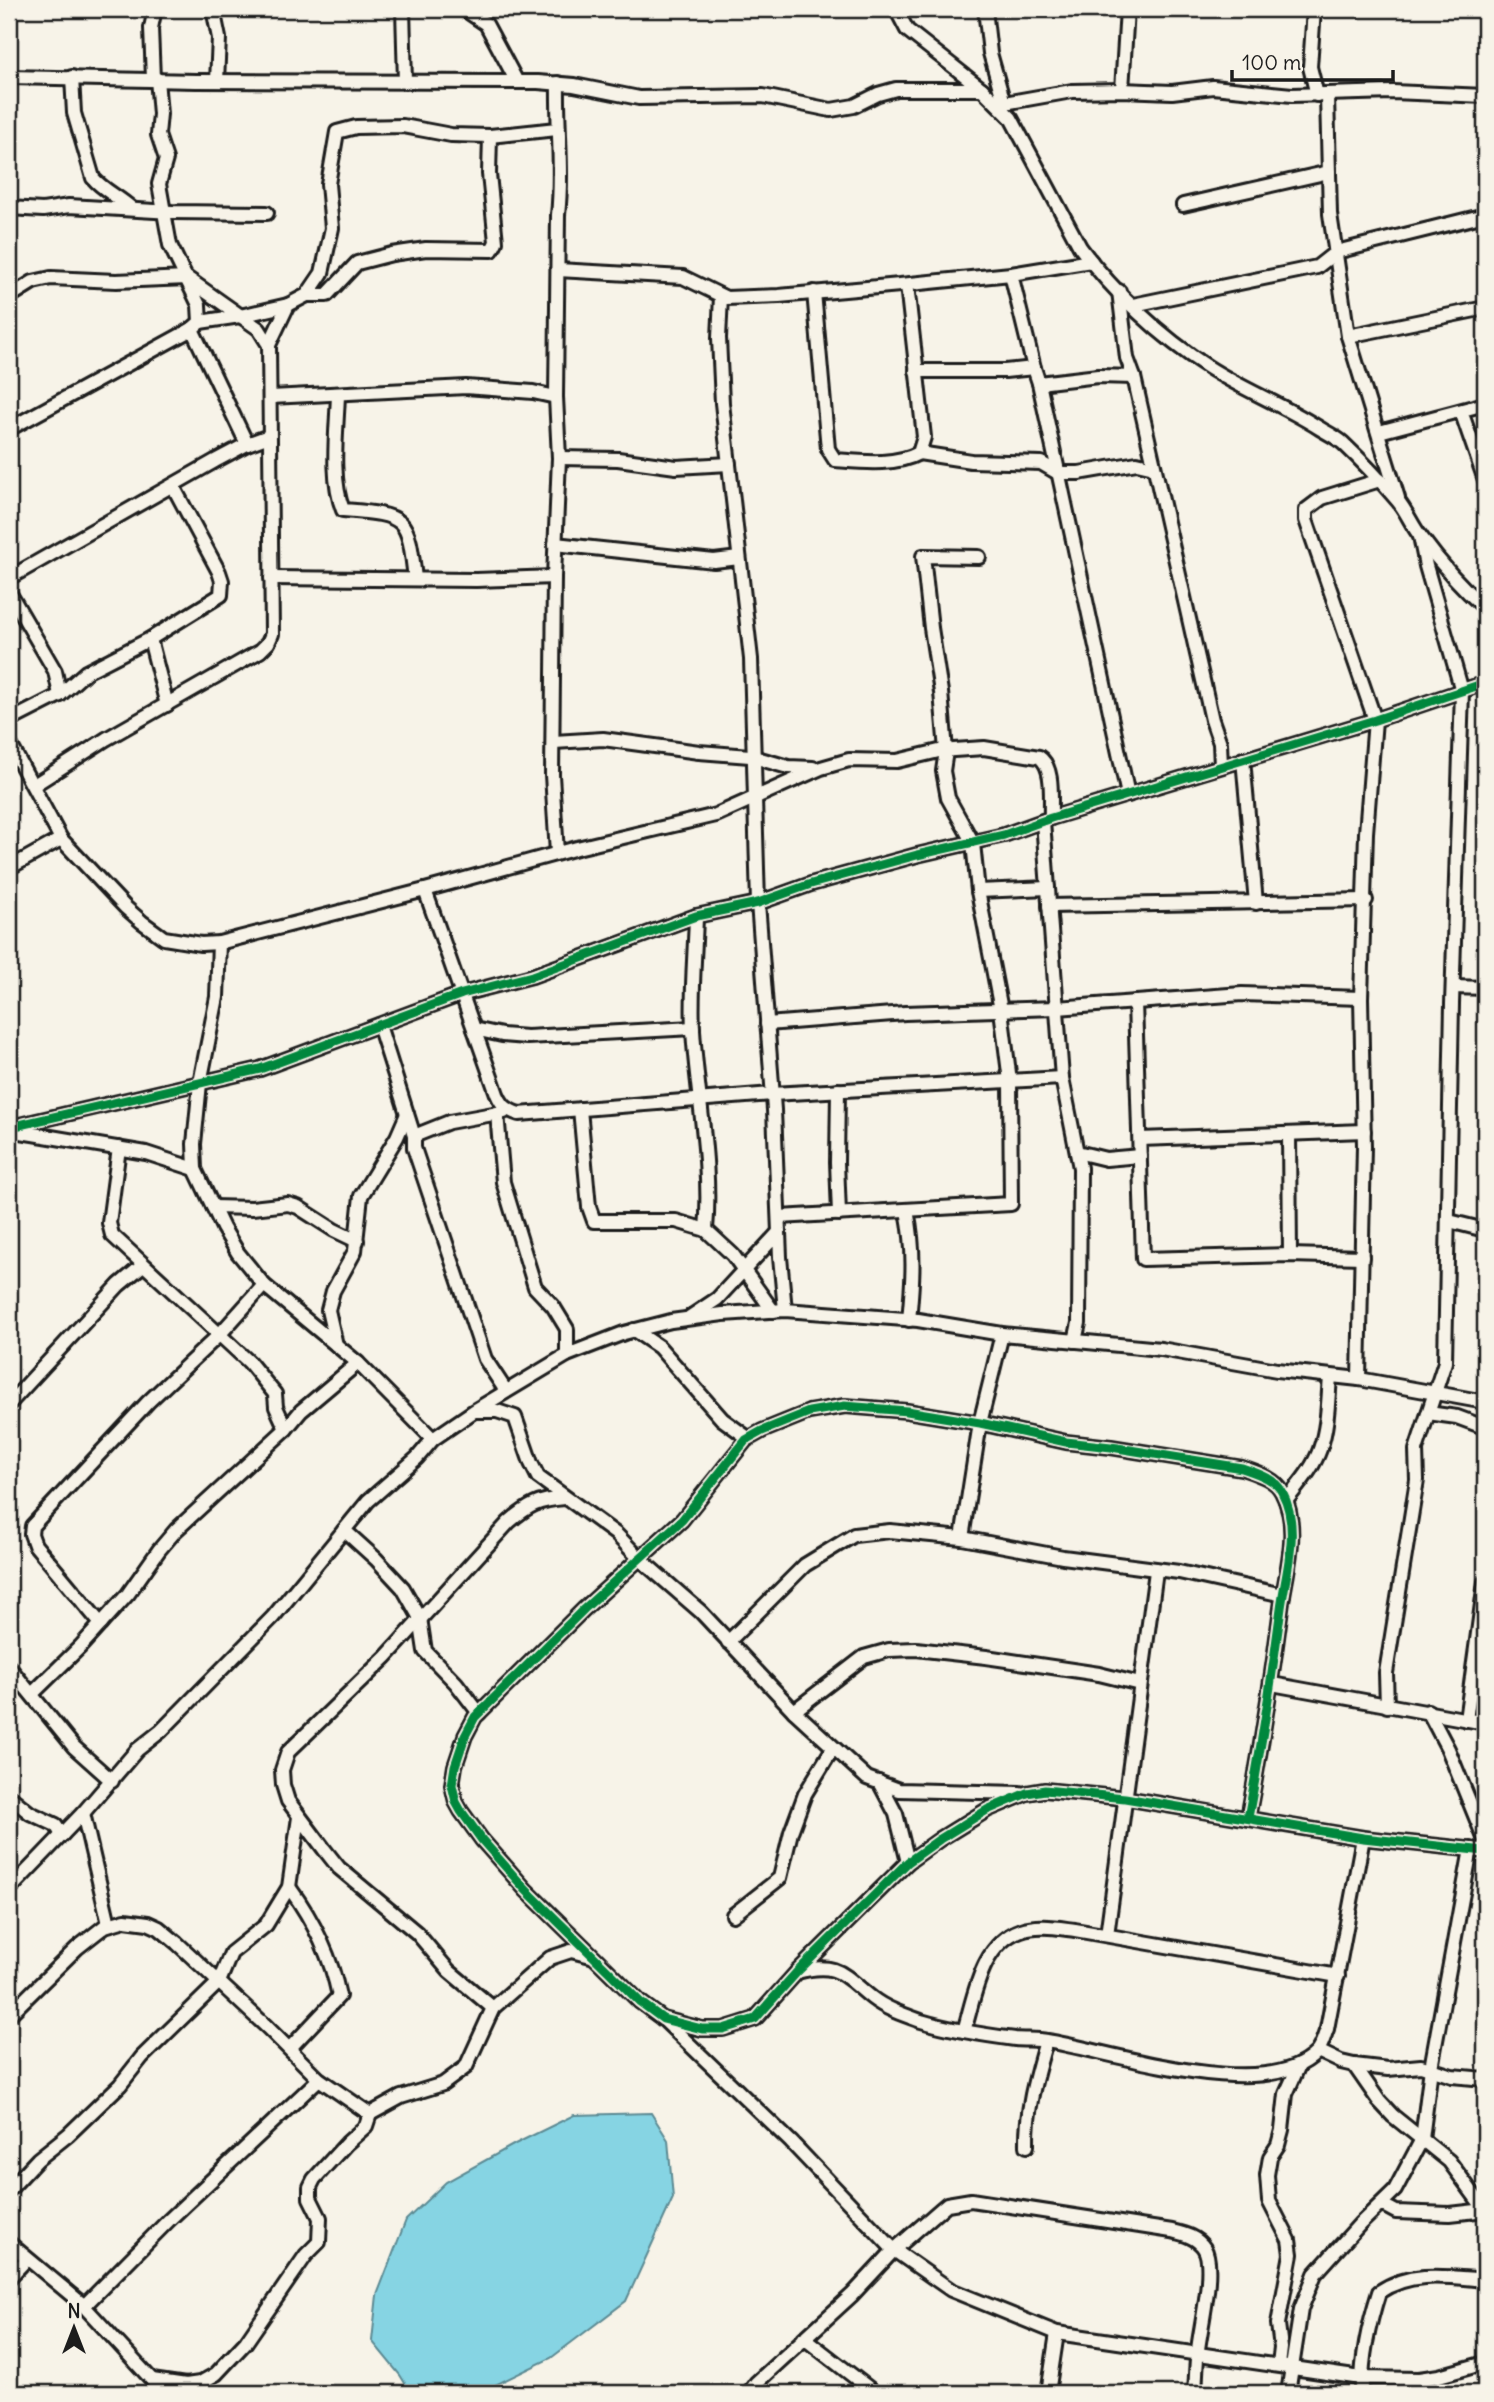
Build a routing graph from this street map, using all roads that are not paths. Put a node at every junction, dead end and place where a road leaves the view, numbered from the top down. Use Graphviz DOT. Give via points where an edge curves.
graph roads {
  1 [pos="155,9"];
  2 [pos="213,9"];
  3 [pos="403,9"];
  4 [pos="464,9"];
  5 [pos="896,9"];
  6 [pos="985,9"];
  7 [pos="1127,9"];
  8 [pos="1314,9"];
  9 [pos="9,77"];
  10 [pos="72,77"];
  11 [pos="155,79"];
  12 [pos="217,81"];
  13 [pos="405,82"];
  14 [pos="517,82"];
  15 [pos="558,83"];
  16 [pos="982,89"];
  17 [pos="1122,89"];
  18 [pos="1322,95"];
  19 [pos="1485,96"];
  20 [pos="1001,104"];
  21 [pos="557,129"];
  22 [pos="490,136"];
  23 [pos="1329,172"];
  24 [pos="1182,205"];
  25 [pos="9,208"];
  26 [pos="131,208"];
  27 [pos="164,212"];
  28 [pos="267,213"];
  29 [pos="1485,215"];
  30 [pos="1336,253"];
  31 [pos="1091,261"];
  32 [pos="558,270"];
  33 [pos="1011,274"];
  34 [pos="187,278"];
  35 [pos="906,285"];
  36 [pos="814,292"];
  37 [pos="1119,292"];
  38 [pos="307,295"];
  39 [pos="721,296"];
  40 [pos="9,297"];
  41 [pos="288,305"];
  42 [pos="1133,305"];
  43 [pos="1485,308"];
  44 [pos="240,316"];
  45 [pos="196,325"];
  46 [pos="1348,335"];
  47 [pos="269,345"];
  48 [pos="1034,368"];
  49 [pos="916,372"];
  50 [pos="1134,377"];
  51 [pos="1040,383"];
  52 [pos="338,394"];
  53 [pos="271,397"];
  54 [pos="556,397"];
  55 [pos="1485,404"];
  56 [pos="1461,411"];
  57 [pos="9,429"];
  58 [pos="1379,432"];
  59 [pos="269,436"];
  60 [pos="247,444"];
  61 [pos="919,453"];
  62 [pos="559,457"];
  63 [pos="729,464"];
  64 [pos="1154,467"];
  65 [pos="1058,473"];
  66 [pos="1380,480"];
  67 [pos="1485,480"];
  68 [pos="173,486"];
  69 [pos="1400,504"];
  70 [pos="1420,536"];
  71 [pos="555,544"];
  72 [pos="979,557"];
  73 [pos="739,558"];
  74 [pos="554,577"];
  75 [pos="9,578"];
  76 [pos="271,578"];
  77 [pos="415,579"];
  78 [pos="9,592"];
  79 [pos="1484,606"];
  80 [pos="150,639"];
  81 [pos="1485,683"];
  82 [pos="1462,691"];
  83 [pos="60,695"];
  84 [pos="167,705"];
  85 [pos="1375,720"];
  86 [pos="9,721"];
  87 [pos="9,742"];
  88 [pos="554,742"];
  89 [pos="946,751"];
  90 [pos="754,757"];
  91 [pos="1243,759"];
  92 [pos="1221,766"];
  93 [pos="821,768"];
  94 [pos="34,785"];
  95 [pos="1128,795"];
  96 [pos="754,800"];
  97 [pos="1047,819"];
  98 [pos="61,839"];
  99 [pos="973,843"];
  100 [pos="557,853"];
  101 [pos="9,868"];
  102 [pos="1048,888"];
  103 [pos="425,890"];
  104 [pos="978,891"];
  105 [pos="1366,901"];
  106 [pos="758,903"];
  107 [pos="1256,903"];
  108 [pos="1049,906"];
  109 [pos="696,916"];
  110 [pos="219,943"];
  111 [pos="1453,987"];
  112 [pos="1485,988"];
  113 [pos="462,994"];
  114 [pos="1361,998"];
  115 [pos="1135,1002"];
  116 [pos="1057,1008"];
  117 [pos="1001,1010"];
  118 [pos="767,1024"];
  119 [pos="379,1025"];
  120 [pos="693,1028"];
  121 [pos="474,1029"];
  122 [pos="1062,1078"];
  123 [pos="1010,1081"];
  124 [pos="200,1083"];
  125 [pos="838,1090"];
  126 [pos="772,1094"];
  127 [pos="699,1099"];
  128 [pos="580,1110"];
  129 [pos="503,1112"];
  130 [pos="407,1114"];
  131 [pos="9,1131"];
  132 [pos="1364,1131"];
  133 [pos="1289,1134"];
  134 [pos="414,1136"];
  135 [pos="1140,1139"];
  136 [pos="119,1149"];
  137 [pos="1077,1152"];
  138 [pos="1140,1156"];
  139 [pos="195,1169"];
  140 [pos="213,1207"];
  141 [pos="907,1210"];
  142 [pos="839,1214"];
  143 [pos="779,1217"];
  144 [pos="1449,1221"];
  145 [pos="706,1230"];
  146 [pos="1485,1230"];
  147 [pos="779,1232"];
  148 [pos="357,1241"];
  149 [pos="1290,1255"];
  150 [pos="1362,1257"];
  151 [pos="143,1265"];
  152 [pos="743,1269"];
  153 [pos="264,1285"];
  154 [pos="779,1310"];
  155 [pos="687,1319"];
  156 [pos="909,1320"];
  157 [pos="634,1330"];
  158 [pos="220,1334"];
  159 [pos="1002,1334"];
  160 [pos="1075,1341"];
  161 [pos="336,1345"];
  162 [pos="567,1355"];
  163 [pos="358,1363"];
  164 [pos="1330,1377"];
  165 [pos="1359,1379"];
  166 [pos="506,1391"];
  167 [pos="1434,1393"];
  168 [pos="1485,1402"];
  169 [pos="9,1403"];
  170 [pos="474,1411"];
  171 [pos="1428,1413"];
  172 [pos="980,1423"];
  173 [pos="286,1429"];
  174 [pos="1485,1430"];
  175 [pos="748,1438"];
  176 [pos="433,1439"];
  177 [pos="565,1498"];
  178 [pos="1286,1501"];
  179 [pos="344,1530"];
  180 [pos="962,1538"];
  181 [pos="640,1559"];
  182 [pos="1156,1571"];
  183 [pos="1485,1582"];
  184 [pos="1283,1595"];
  185 [pos="420,1618"];
  186 [pos="101,1624"];
  187 [pos="728,1642"];
  188 [pos="9,1667"];
  189 [pos="1140,1684"];
  190 [pos="1272,1684"];
  191 [pos="32,1694"];
  192 [pos="1387,1706"];
  193 [pos="794,1711"];
  194 [pos="1428,1712"];
  195 [pos="480,1713"];
  196 [pos="1466,1720"];
  197 [pos="1485,1723"];
  198 [pos="833,1748"];
  199 [pos="112,1781"];
  200 [pos="879,1782"];
  201 [pos="1027,1793"];
  202 [pos="9,1796"];
  203 [pos="1125,1798"];
  204 [pos="83,1813"];
  205 [pos="299,1817"];
  206 [pos="1248,1818"];
  207 [pos="62,1835"];
  208 [pos="1363,1838"];
  209 [pos="1485,1840"];
  210 [pos="1471,1849"];
  211 [pos="1485,1851"];
  212 [pos="908,1862"];
  213 [pos="289,1887"];
  214 [pos="9,1890"];
  215 [pos="733,1915"];
  216 [pos="109,1924"];
  217 [pos="1107,1935"];
  218 [pos="596,1958"];
  219 [pos="797,1972"];
  220 [pos="1338,1976"];
  221 [pos="219,1982"];
  222 [pos="493,2008"];
  223 [pos="9,2015"];
  224 [pos="663,2019"];
  225 [pos="964,2031"];
  226 [pos="1046,2041"];
  227 [pos="290,2048"];
  228 [pos="1318,2051"];
  229 [pos="1299,2065"];
  230 [pos="1354,2065"];
  231 [pos="1430,2068"];
  232 [pos="319,2079"];
  233 [pos="1485,2079"];
  234 [pos="370,2114"];
  235 [pos="1422,2139"];
  236 [pos="1027,2146"];
  237 [pos="9,2190"];
  238 [pos="1381,2204"];
  239 [pos="1485,2210"];
  240 [pos="9,2243"];
  241 [pos="894,2250"];
  242 [pos="26,2260"];
  243 [pos="9,2278"];
  244 [pos="1485,2280"];
  245 [pos="84,2306"];
  246 [pos="1057,2333"];
  247 [pos="804,2338"];
  248 [pos="1197,2353"];
  249 [pos="1485,2363"];
  250 [pos="1285,2366"];
  251 [pos="1361,2378"];
  252 [pos="152,2380"];
  253 [pos="1485,2381"];
  254 [pos="160,2393"];
  255 [pos="749,2393"];
  256 [pos="875,2393"];
  257 [pos="1048,2393"];
  258 [pos="1195,2393"];
  259 [pos="1288,2393"];
  260 [pos="1362,2393"];
  1 -- 11 [label="street" via="151,29"];
  2 -- 12 [label="street" via="219,38"];
  3 -- 13 [label="street"];
  4 -- 14 [label="street" via="486,24"];
  5 -- 16 [label="street" via="907,30"];
  6 -- 20 [label="street"];
  7 -- 17 [label="street"];
  8 -- 18 [label="street" via="1310,67"];
  9 -- 10 [label="street"];
  10 -- 11 [label="street"];
  10 -- 26 [label="street" via="74,113 93,177"];
  11 -- 12 [label="street"];
  11 -- 27 [label="street" via="158,135 166,159 159,184"];
  12 -- 13 [label="street"];
  13 -- 14 [label="street"];
  14 -- 15 [label="street"];
  15 -- 16 [label="street" via="639,98 763,96 831,110 854,107 896,89"];
  15 -- 21 [label="street"];
  16 -- 20 [label="street"];
  17 -- 18 [label="street" via="1172,92 1213,87"];
  17 -- 20 [label="street" via="1054,93"];
  18 -- 19 [label="street"];
  18 -- 23 [label="street"];
  20 -- 31 [label="street"];
  21 -- 22 [label="street"];
  21 -- 32 [label="street" via="561,190"];
  22 -- 38 [label="street" via="496,242 492,250 426,249 392,254 357,263 327,295"];
  22 -- 38 [label="street" via="403,126 337,132 328,184 332,228 322,272"];
  23 -- 24 [label="street"];
  23 -- 30 [label="street"];
  25 -- 26 [label="street"];
  26 -- 27 [label="street"];
  27 -- 28 [label="street"];
  27 -- 34 [label="street" via="170,245"];
  29 -- 30 [label="street"];
  30 -- 42 [label="street" via="1317,267"];
  30 -- 46 [label="street"];
  31 -- 33 [label="street"];
  31 -- 37 [label="street"];
  32 -- 39 [label="street" via="683,277"];
  32 -- 54 [label="street"];
  33 -- 35 [label="street"];
  33 -- 48 [label="street"];
  34 -- 40 [label="street" via="51,278 33,282"];
  34 -- 44 [label="street"];
  34 -- 45 [label="street" via="199,305"];
  35 -- 36 [label="street"];
  35 -- 49 [label="street"];
  36 -- 39 [label="street"];
  36 -- 61 [label="street" via="828,449 835,460 869,463"];
  37 -- 42 [label="street"];
  37 -- 50 [label="street" via="1127,358"];
  38 -- 41 [label="street"];
  39 -- 63 [label="street" via="722,403"];
  41 -- 44 [label="street"];
  41 -- 47 [label="street"];
  42 -- 66 [label="street" via="1209,368 1340,441"];
  43 -- 46 [label="street"];
  44 -- 45 [label="street"];
  44 -- 47 [label="street" via="258,328"];
  45 -- 57 [label="street"];
  45 -- 60 [label="street"];
  46 -- 58 [label="street"];
  47 -- 53 [label="street"];
  48 -- 49 [label="street"];
  48 -- 51 [label="street"];
  49 -- 61 [label="street" via="924,437"];
  50 -- 51 [label="street"];
  50 -- 64 [label="street"];
  51 -- 65 [label="street"];
  52 -- 53 [label="street"];
  52 -- 54 [label="street" via="466,387"];
  52 -- 77 [label="street" via="337,489 343,510 380,513 403,522"];
  53 -- 59 [label="street"];
  54 -- 62 [label="street"];
  55 -- 56 [label="street"];
  56 -- 58 [label="street"];
  56 -- 67 [label="street"];
  58 -- 69 [label="street"];
  59 -- 60 [label="street"];
  59 -- 76 [label="street"];
  60 -- 68 [label="street"];
  61 -- 65 [label="street" via="971,461 1041,463"];
  62 -- 63 [label="street" via="676,467"];
  62 -- 71 [label="street"];
  63 -- 73 [label="street"];
  64 -- 65 [label="street" via="1137,463"];
  64 -- 92 [label="street" via="1220,743"];
  65 -- 95 [label="street"];
  66 -- 69 [label="street"];
  66 -- 85 [label="street" via="1322,498 1306,510"];
  68 -- 75 [label="street"];
  68 -- 80 [label="street" via="219,572 222,590 217,599"];
  69 -- 70 [label="street"];
  70 -- 79 [label="street" via="1464,590"];
  70 -- 82 [label="street"];
  71 -- 73 [label="street" via="701,560"];
  71 -- 74 [label="street"];
  72 -- 89 [label="street" via="923,556"];
  73 -- 90 [label="street" via="751,659"];
  74 -- 77 [label="street"];
  74 -- 88 [label="street"];
  76 -- 77 [label="street"];
  76 -- 84 [label="street" via="272,634 268,643"];
  78 -- 83 [label="street" via="55,671"];
  80 -- 83 [label="street" via="86,672"];
  80 -- 84 [label="street"];
  81 -- 82 [label="street"];
  82 -- 85 [label="street"];
  82 -- 111 [label="street"];
  83 -- 86 [label="street"];
  84 -- 94 [label="street"];
  85 -- 91 [label="street"];
  85 -- 105 [label="street"];
  87 -- 94 [label="street"];
  88 -- 90 [label="street" via="603,739"];
  88 -- 100 [label="street"];
  89 -- 93 [label="street" via="897,761 849,760"];
  89 -- 97 [label="street" via="984,748 1043,759 1048,767"];
  89 -- 99 [label="street" via="943,771 948,798"];
  90 -- 93 [label="street" via="794,768"];
  90 -- 96 [label="street"];
  91 -- 92 [label="street"];
  91 -- 107 [label="street"];
  92 -- 95 [label="street"];
  93 -- 96 [label="street"];
  94 -- 98 [label="street"];
  95 -- 97 [label="street"];
  96 -- 100 [label="street" via="716,815"];
  96 -- 106 [label="street"];
  97 -- 99 [label="street"];
  97 -- 102 [label="street"];
  98 -- 101 [label="street"];
  98 -- 110 [label="street" via="125,907 164,938"];
  99 -- 104 [label="street"];
  99 -- 106 [label="street" via="811,884"];
  100 -- 103 [label="street"];
  102 -- 104 [label="street"];
  102 -- 108 [label="street"];
  103 -- 110 [label="street"];
  103 -- 113 [label="street"];
  104 -- 117 [label="street"];
  105 -- 107 [label="street"];
  105 -- 114 [label="street"];
  106 -- 109 [label="street"];
  106 -- 118 [label="street"];
  107 -- 108 [label="street"];
  108 -- 116 [label="street"];
  109 -- 113 [label="street" via="532,976"];
  109 -- 120 [label="street"];
  110 -- 124 [label="street" via="217,997"];
  111 -- 112 [label="street"];
  111 -- 144 [label="street"];
  113 -- 119 [label="street"];
  113 -- 121 [label="street"];
  114 -- 115 [label="street" via="1242,994"];
  114 -- 132 [label="street"];
  115 -- 116 [label="street"];
  115 -- 135 [label="street"];
  116 -- 117 [label="street"];
  116 -- 122 [label="street"];
  117 -- 118 [label="street"];
  117 -- 123 [label="street"];
  118 -- 126 [label="street"];
  119 -- 124 [label="street" via="260,1069"];
  119 -- 130 [label="street"];
  120 -- 121 [label="street" via="527,1037"];
  120 -- 127 [label="street"];
  121 -- 129 [label="street"];
  122 -- 123 [label="street"];
  122 -- 137 [label="street"];
  123 -- 125 [label="street"];
  123 -- 141 [label="street" via="1011,1205"];
  124 -- 131 [label="street"];
  124 -- 139 [label="street"];
  125 -- 126 [label="street"];
  125 -- 142 [label="street"];
  126 -- 127 [label="street"];
  126 -- 143 [label="street"];
  127 -- 128 [label="street"];
  127 -- 145 [label="street" via="709,1199"];
  128 -- 129 [label="street"];
  128 -- 145 [label="street" via="594,1221 676,1222"];
  129 -- 134 [label="street" via="449,1122"];
  129 -- 162 [label="street" via="503,1182 535,1287 567,1329"];
  130 -- 134 [label="street"];
  130 -- 148 [label="street" via="361,1196"];
  131 -- 136 [label="street"];
  132 -- 133 [label="street"];
  132 -- 150 [label="street"];
  133 -- 135 [label="street"];
  133 -- 149 [label="street"];
  134 -- 166 [label="street" via="485,1359"];
  135 -- 138 [label="street"];
  136 -- 139 [label="street"];
  136 -- 151 [label="street" via="110,1230"];
  137 -- 138 [label="street" via="1106,1159"];
  137 -- 160 [label="street" via="1079,1310"];
  138 -- 149 [label="street" via="1143,1259"];
  139 -- 140 [label="street"];
  140 -- 148 [label="street" via="288,1204"];
  140 -- 153 [label="street" via="238,1253"];
  141 -- 142 [label="street"];
  141 -- 156 [label="street" via="914,1268"];
  142 -- 143 [label="street"];
  143 -- 147 [label="street"];
  144 -- 146 [label="street"];
  144 -- 167 [label="street" via="1445,1362"];
  145 -- 152 [label="street"];
  147 -- 152 [label="street"];
  147 -- 154 [label="street"];
  148 -- 161 [label="street" via="330,1300 329,1319"];
  149 -- 150 [label="street"];
  150 -- 165 [label="street"];
  151 -- 158 [label="street"];
  151 -- 169 [label="street"];
  152 -- 154 [label="street"];
  152 -- 155 [label="street" via="717,1299"];
  153 -- 158 [label="street"];
  153 -- 161 [label="street"];
  154 -- 155 [label="street"];
  154 -- 156 [label="street"];
  155 -- 157 [label="street"];
  156 -- 159 [label="street"];
  157 -- 162 [label="street"];
  157 -- 175 [label="street" via="659,1347 722,1419"];
  158 -- 173 [label="street" via="275,1394"];
  158 -- 186 [label="street" via="148,1402 32,1526 35,1545"];
  159 -- 160 [label="street"];
  159 -- 172 [label="street"];
  160 -- 164 [label="street" via="1161,1349"];
  161 -- 163 [label="street"];
  162 -- 166 [label="street"];
  163 -- 173 [label="street"];
  163 -- 176 [label="street"];
  164 -- 165 [label="street"];
  164 -- 178 [label="street" via="1320,1450"];
  165 -- 167 [label="street"];
  166 -- 170 [label="street"];
  167 -- 168 [label="street"];
  167 -- 171 [label="street"];
  170 -- 176 [label="street"];
  170 -- 177 [label="street" via="516,1417 538,1477"];
  171 -- 174 [label="street" via="1457,1417"];
  171 -- 192 [label="street" via="1416,1450 1417,1480 1386,1673"];
  172 -- 175 [label="street" via="906,1410 845,1406 809,1412"];
  172 -- 178 [label="street" via="1066,1442 1242,1468 1269,1479"];
  172 -- 180 [label="street"];
  173 -- 186 [label="street" via="176,1530"];
  175 -- 181 [label="street" via="686,1517"];
  176 -- 179 [label="street"];
  177 -- 181 [label="street" via="616,1534"];
  177 -- 185 [label="street" via="530,1505 509,1522"];
  178 -- 184 [label="street" via="1291,1536"];
  179 -- 185 [label="street" via="403,1588"];
  179 -- 199 [label="street" via="273,1617"];
  180 -- 182 [label="street"];
  180 -- 187 [label="street" via="890,1531 854,1535 805,1566"];
  181 -- 187 [label="street"];
  181 -- 195 [label="street"];
  182 -- 184 [label="street"];
  182 -- 189 [label="street"];
  183 -- 196 [label="street"];
  184 -- 190 [label="street"];
  185 -- 195 [label="street" via="425,1651"];
  185 -- 205 [label="street" via="288,1752 283,1785"];
  186 -- 191 [label="street"];
  187 -- 193 [label="street"];
  188 -- 191 [label="street"];
  189 -- 193 [label="street" via="986,1657 889,1650 864,1657"];
  189 -- 203 [label="street"];
  190 -- 192 [label="street"];
  190 -- 206 [label="street"];
  191 -- 199 [label="street" via="74,1747"];
  192 -- 194 [label="street"];
  193 -- 198 [label="street"];
  194 -- 196 [label="street"];
  194 -- 209 [label="street"];
  195 -- 218 [label="street" via="465,1736 455,1766 452,1785 456,1802 526,1890"];
  196 -- 197 [label="street"];
  198 -- 200 [label="street" via="867,1778"];
  198 -- 215 [label="street" via="804,1794 780,1878"];
  199 -- 204 [label="street"];
  200 -- 201 [label="street" via="899,1790"];
  200 -- 212 [label="street" via="896,1814"];
  201 -- 203 [label="street" via="1045,1790"];
  201 -- 212 [label="street" via="987,1810"];
  202 -- 207 [label="street" via="56,1825"];
  203 -- 206 [label="street"];
  203 -- 217 [label="street"];
  204 -- 207 [label="street"];
  204 -- 216 [label="street"];
  205 -- 213 [label="street"];
  205 -- 222 [label="street" via="340,1868 417,1933 449,1971"];
  206 -- 208 [label="street"];
  207 -- 214 [label="street"];
  208 -- 210 [label="street"];
  208 -- 220 [label="street"];
  210 -- 211 [label="street"];
  210 -- 231 [label="street"];
  212 -- 219 [label="street"];
  213 -- 221 [label="street" via="266,1925 232,1953"];
  213 -- 227 [label="street" via="325,1947 339,1996"];
  216 -- 221 [label="street" via="138,1920 159,1928"];
  216 -- 223 [label="street" via="77,1948"];
  217 -- 220 [label="street"];
  217 -- 225 [label="street" via="1046,1926 1022,1929 1004,1938 982,1972"];
  218 -- 222 [label="street" via="582,1952 560,1953"];
  218 -- 224 [label="street"];
  219 -- 224 [label="street" via="755,2019 742,2025 702,2029"];
  219 -- 225 [label="street" via="831,1968 892,2010"];
  220 -- 228 [label="street"];
  221 -- 227 [label="street"];
  221 -- 237 [label="street" via="142,2057 120,2085"];
  222 -- 234 [label="street" via="466,2067 443,2084 401,2097"];
  224 -- 241 [label="street" via="791,2142"];
  225 -- 226 [label="street"];
  226 -- 229 [label="street" via="1226,2076 1266,2074"];
  226 -- 236 [label="street" via="1029,2104"];
  227 -- 232 [label="street"];
  228 -- 229 [label="street"];
  228 -- 230 [label="street"];
  229 -- 250 [label="street" via="1286,2094 1278,2145 1267,2175 1269,2201 1289,2240 1291,2254 1278,2324"];
  230 -- 231 [label="street"];
  230 -- 235 [label="street" via="1379,2101"];
  231 -- 233 [label="street" via="1452,2076"];
  231 -- 235 [label="street"];
  232 -- 234 [label="street"];
  232 -- 245 [label="street"];
  234 -- 252 [label="street" via="366,2126 314,2179 309,2192 320,2218 319,2242 246,2342 216,2374 200,2383"];
  235 -- 238 [label="street" via="1395,2190"];
  235 -- 239 [label="street" via="1449,2161"];
  238 -- 239 [label="street" via="1396,2212"];
  238 -- 250 [label="street" via="1315,2274"];
  240 -- 242 [label="street"];
  241 -- 246 [label="street" via="951,2290"];
  241 -- 247 [label="street"];
  241 -- 248 [label="street" via="947,2204 971,2200 1186,2234 1206,2250 1209,2266"];
  242 -- 243 [label="street"];
  242 -- 245 [label="street"];
  244 -- 251 [label="street" via="1427,2275 1380,2292"];
  245 -- 252 [label="street"];
  246 -- 248 [label="street"];
  246 -- 257 [label="street"];
  247 -- 255 [label="street"];
  247 -- 256 [label="street"];
  248 -- 250 [label="street"];
  248 -- 258 [label="street"];
  249 -- 251 [label="street" via="1419,2379"];
  249 -- 253 [label="street"];
  250 -- 251 [label="street"];
  250 -- 259 [label="street"];
  251 -- 260 [label="street"];
  252 -- 254 [label="street"];
}
